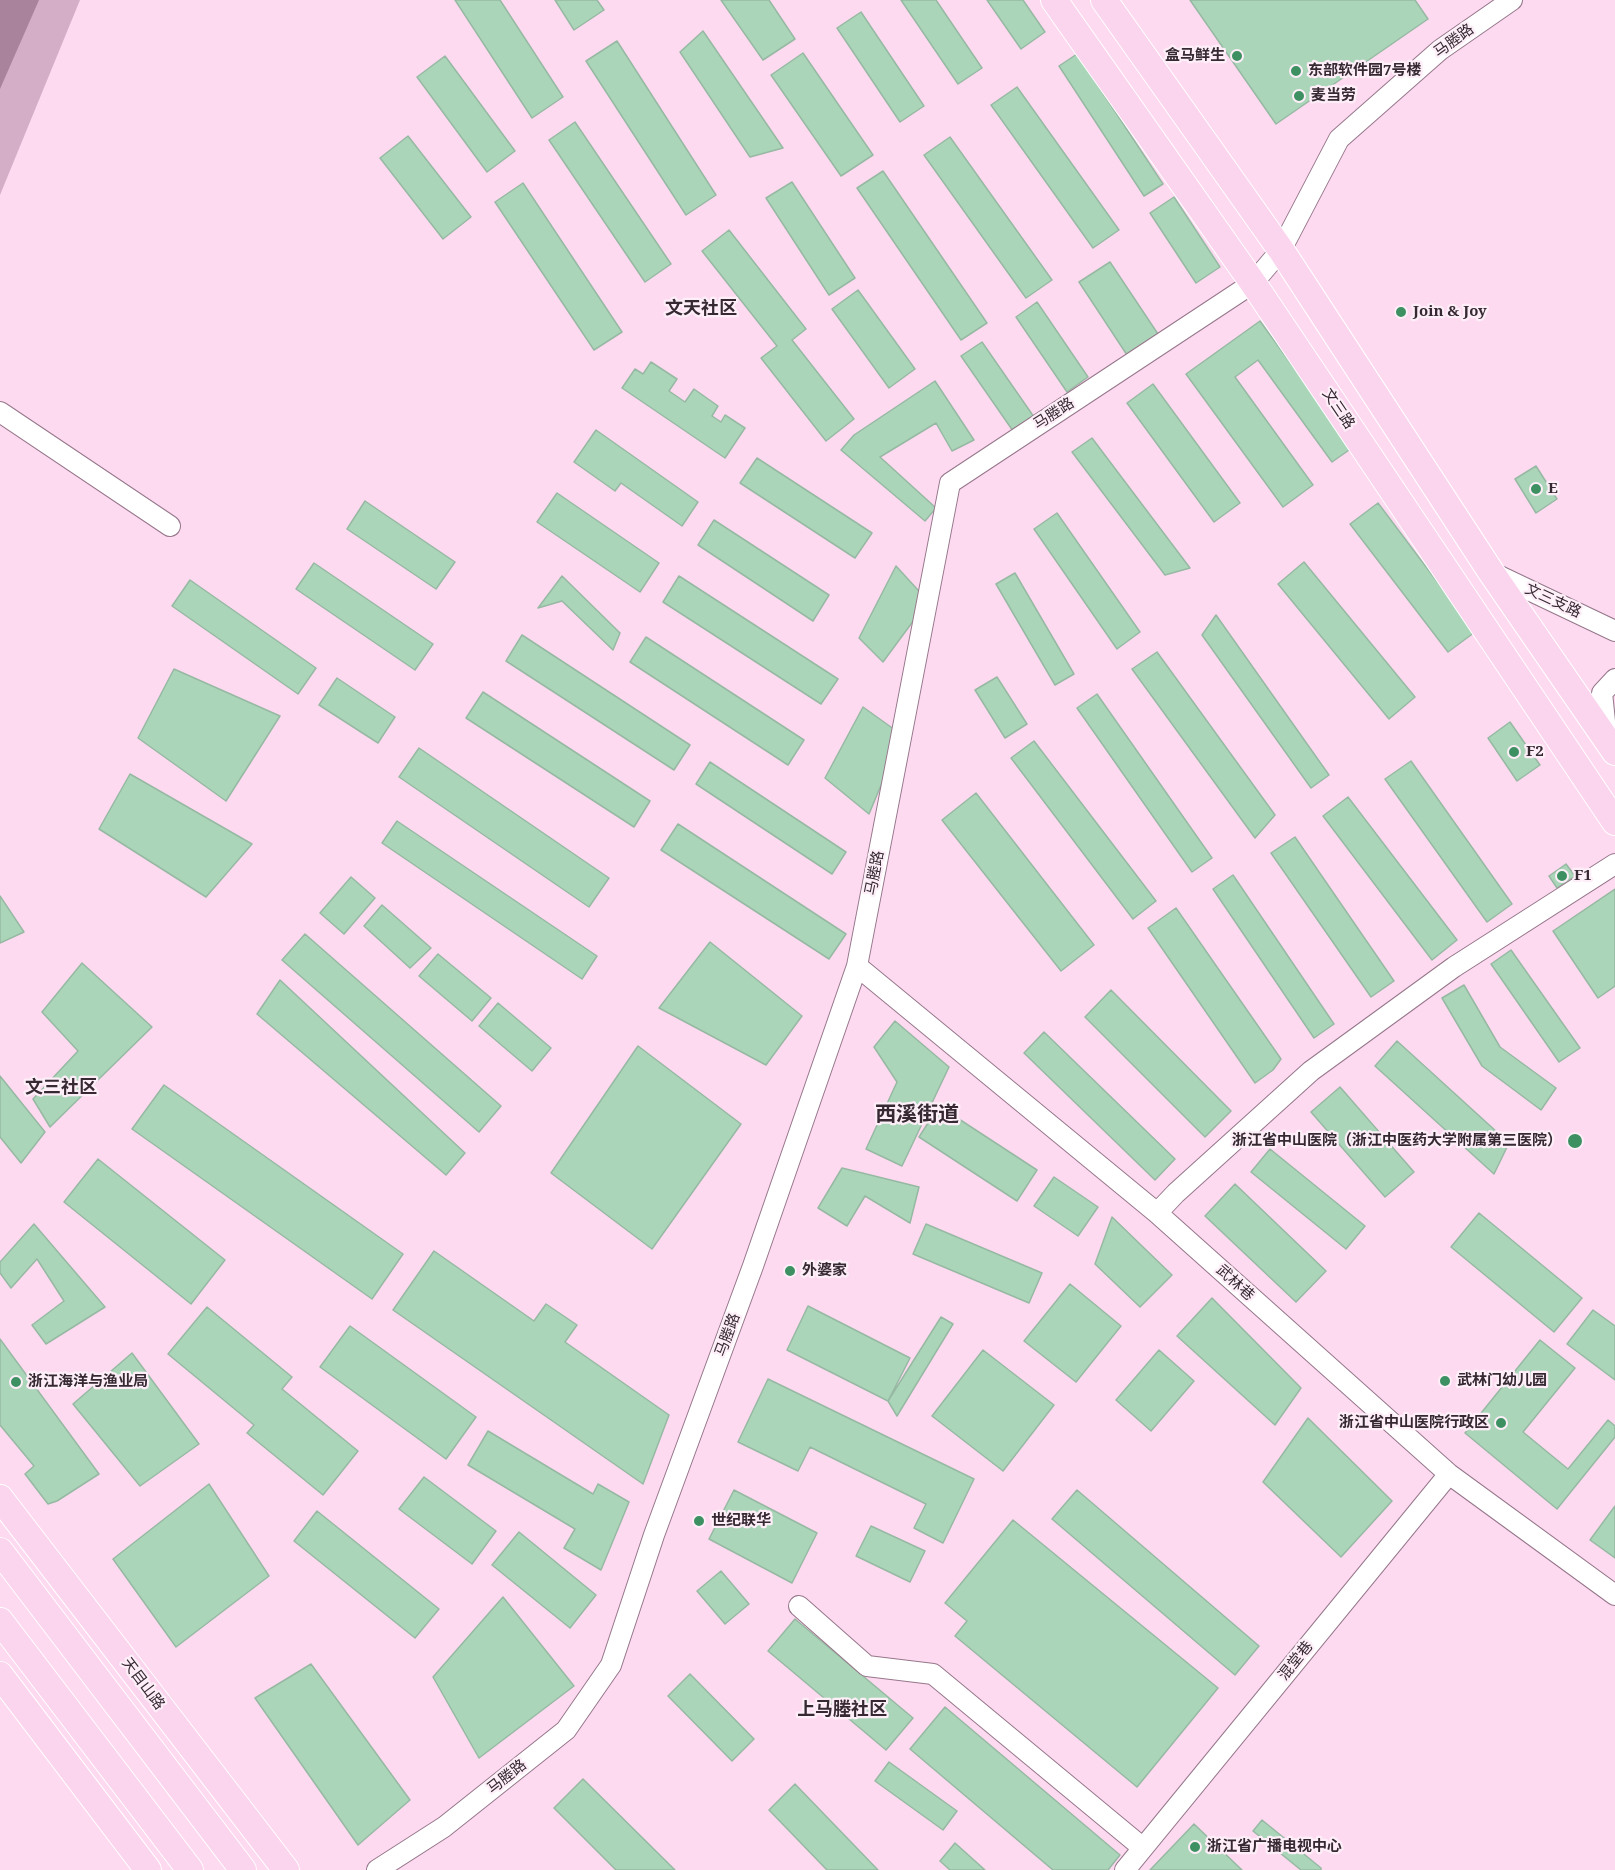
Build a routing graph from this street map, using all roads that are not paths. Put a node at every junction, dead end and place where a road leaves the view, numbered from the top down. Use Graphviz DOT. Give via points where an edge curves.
graph roads {
  1 [pos="1054,0"];
  2 [pos="1104,0"];
  3 [pos="1512,0"];
  4 [pos="1281,250"];
  5 [pos="1253,283"];
  6 [pos="0,412"];
  7 [pos="170,526"];
  8 [pos="1491,572"];
  9 [pos="1615,631"];
  10 [pos="1615,679"];
  11 [pos="1611,746"];
  12 [pos="1615,822"];
  13 [pos="1615,864"];
  14 [pos="858,966"];
  15 [pos="1157,1213"];
  16 [pos="1449,1474"];
  17 [pos="0,1497"];
  18 [pos="0,1551"];
  19 [pos="1615,1595"];
  20 [pos="799,1606"];
  21 [pos="0,1621"];
  22 [pos="0,1675"];
  23 [pos="1143,1848"];
  24 [pos="148,1870"];
  25 [pos="190,1870"];
  26 [pos="243,1870"];
  27 [pos="286,1870"];
  28 [pos="377,1870"];
  29 [pos="1125,1870"];
  1 -- 5 [label="main road, 文三路"];
  2 -- 4 [label="main road"];
  3 -- 4 [label="street, 马塍路" via="1440,50 1339,139"];
  4 -- 5 [label="street, 马塍路"];
  4 -- 8 [label="main road"];
  5 -- 12 [label="main road, 文三路"];
  5 -- 14 [label="street, 马塍路" via="950,483"];
  6 -- 7 [label="street"];
  8 -- 9 [label="street, 文三支路"];
  8 -- 11 [label="main road"];
  10 -- 11 [label="street" via="1602,693"];
  13 -- 15 [label="street" via="1454,967 1311,1071"];
  14 -- 15 [label="street, 武林巷"];
  14 -- 28 [label="street, 马塍路" via="611,1665 566,1730 444,1827"];
  15 -- 16 [label="street, 武林巷"];
  16 -- 19 [label="street, 武林巷"];
  16 -- 23 [label="street, 混堂巷"];
  17 -- 27 [label="main road, 天目山路"];
  18 -- 26 [label="main road"];
  20 -- 23 [label="street" via="867,1666 933,1674"];
  21 -- 25 [label="main road"];
  22 -- 24 [label="main road"];
  23 -- 29 [label="street, 混堂巷"];
}
